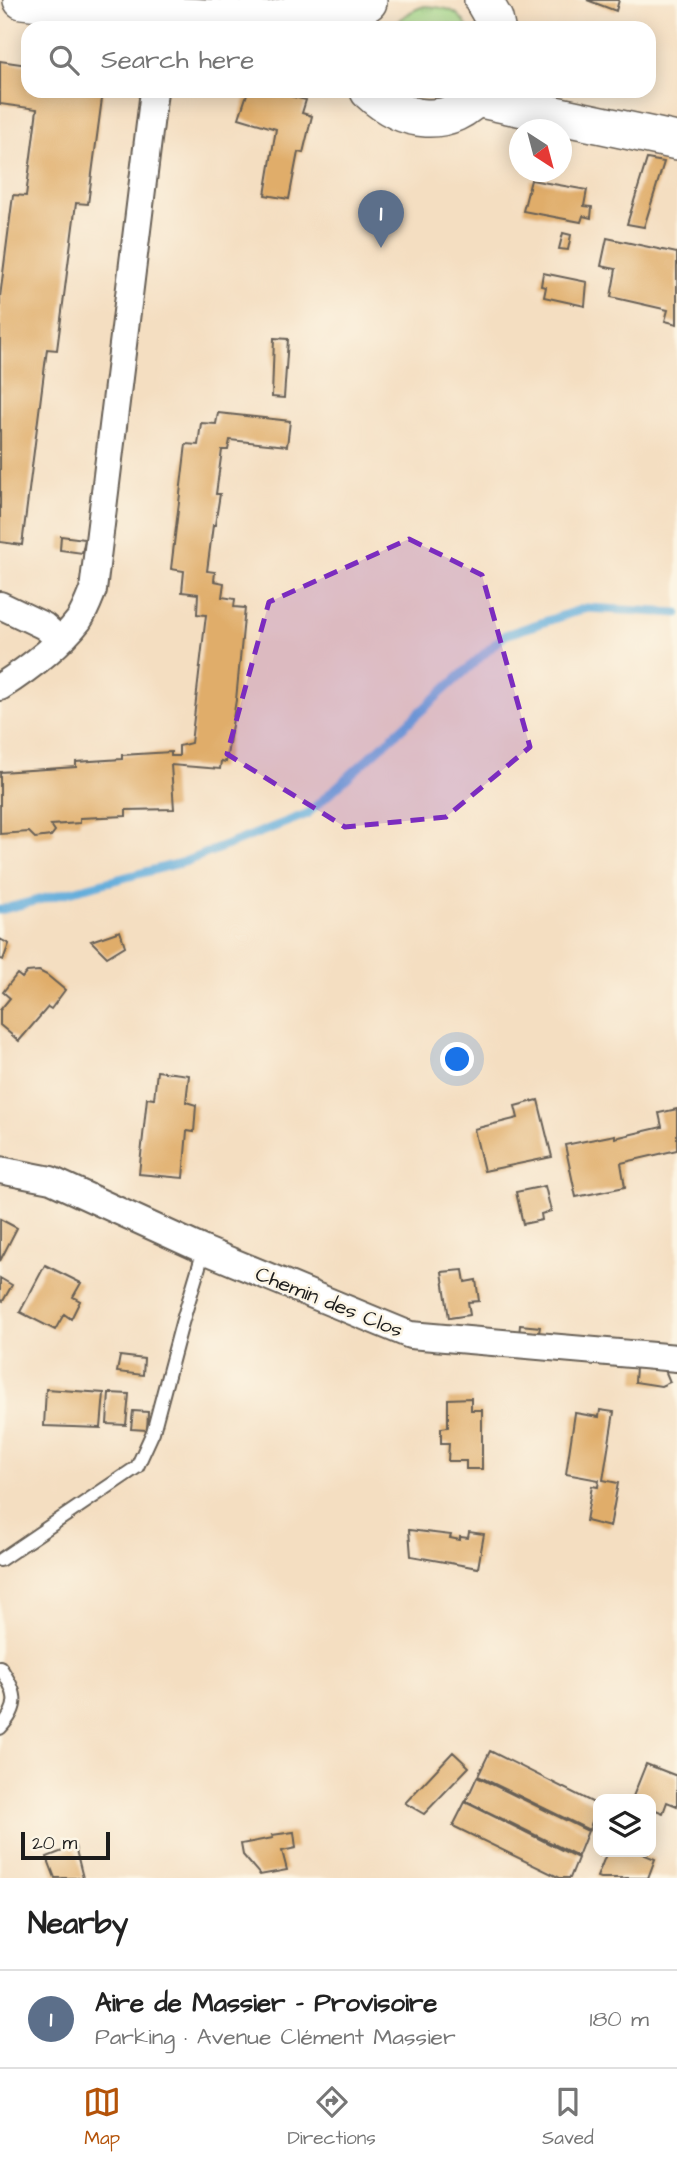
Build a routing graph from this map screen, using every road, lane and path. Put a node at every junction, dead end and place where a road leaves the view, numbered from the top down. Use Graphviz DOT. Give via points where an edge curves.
graph roads {
  1 [pos="22,0"];
  2 [pos="483,0"];
  3 [pos="223,9"];
  4 [pos="365,10"];
  5 [pos="156,21"];
  6 [pos="167,21"];
  7 [pos="265,21"];
  8 [pos="284,21"];
  9 [pos="494,21"];
  10 [pos="153,98"];
  11 [pos="376,98"];
  12 [pos="475,98"];
  13 [pos="491,98"];
  14 [pos="574,98"];
  15 [pos="632,133"];
  16 [pos="677,141"];
  17 [pos="0,605"];
  18 [pos="60,640"];
  19 [pos="0,687"];
  20 [pos="0,1170"];
  21 [pos="204,1250"];
  22 [pos="677,1358"];
  23 [pos="0,1560"];
  24 [pos="0,1667"];
  25 [pos="0,1728"];
  1 -- 5 [label="main road"];
  2 -- 9 [label="main road"];
  3 -- 6 [label="main road"];
  3 -- 7 [label="main road"];
  4 -- 8 [label="main road" via="313,10"];
  10 -- 18 [label="street" via="93,590 80,618"];
  11 -- 12 [label="main road" via="414,118 458,111"];
  13 -- 15 [label="main road"];
  14 -- 15 [label="main road"];
  15 -- 16 [label="main road"];
  17 -- 18 [label="street" via="44,626"];
  18 -- 19 [label="street"];
  20 -- 21 [label="street, Chemin des Clos" via="51,1180"];
  21 -- 22 [label="street, Chemin des Clos" via="410,1335"];
  21 -- 23 [label="lane" via="153,1432 137,1467"];
  24 -- 25 [label="lane" via="15,1691 14,1710"];
}
